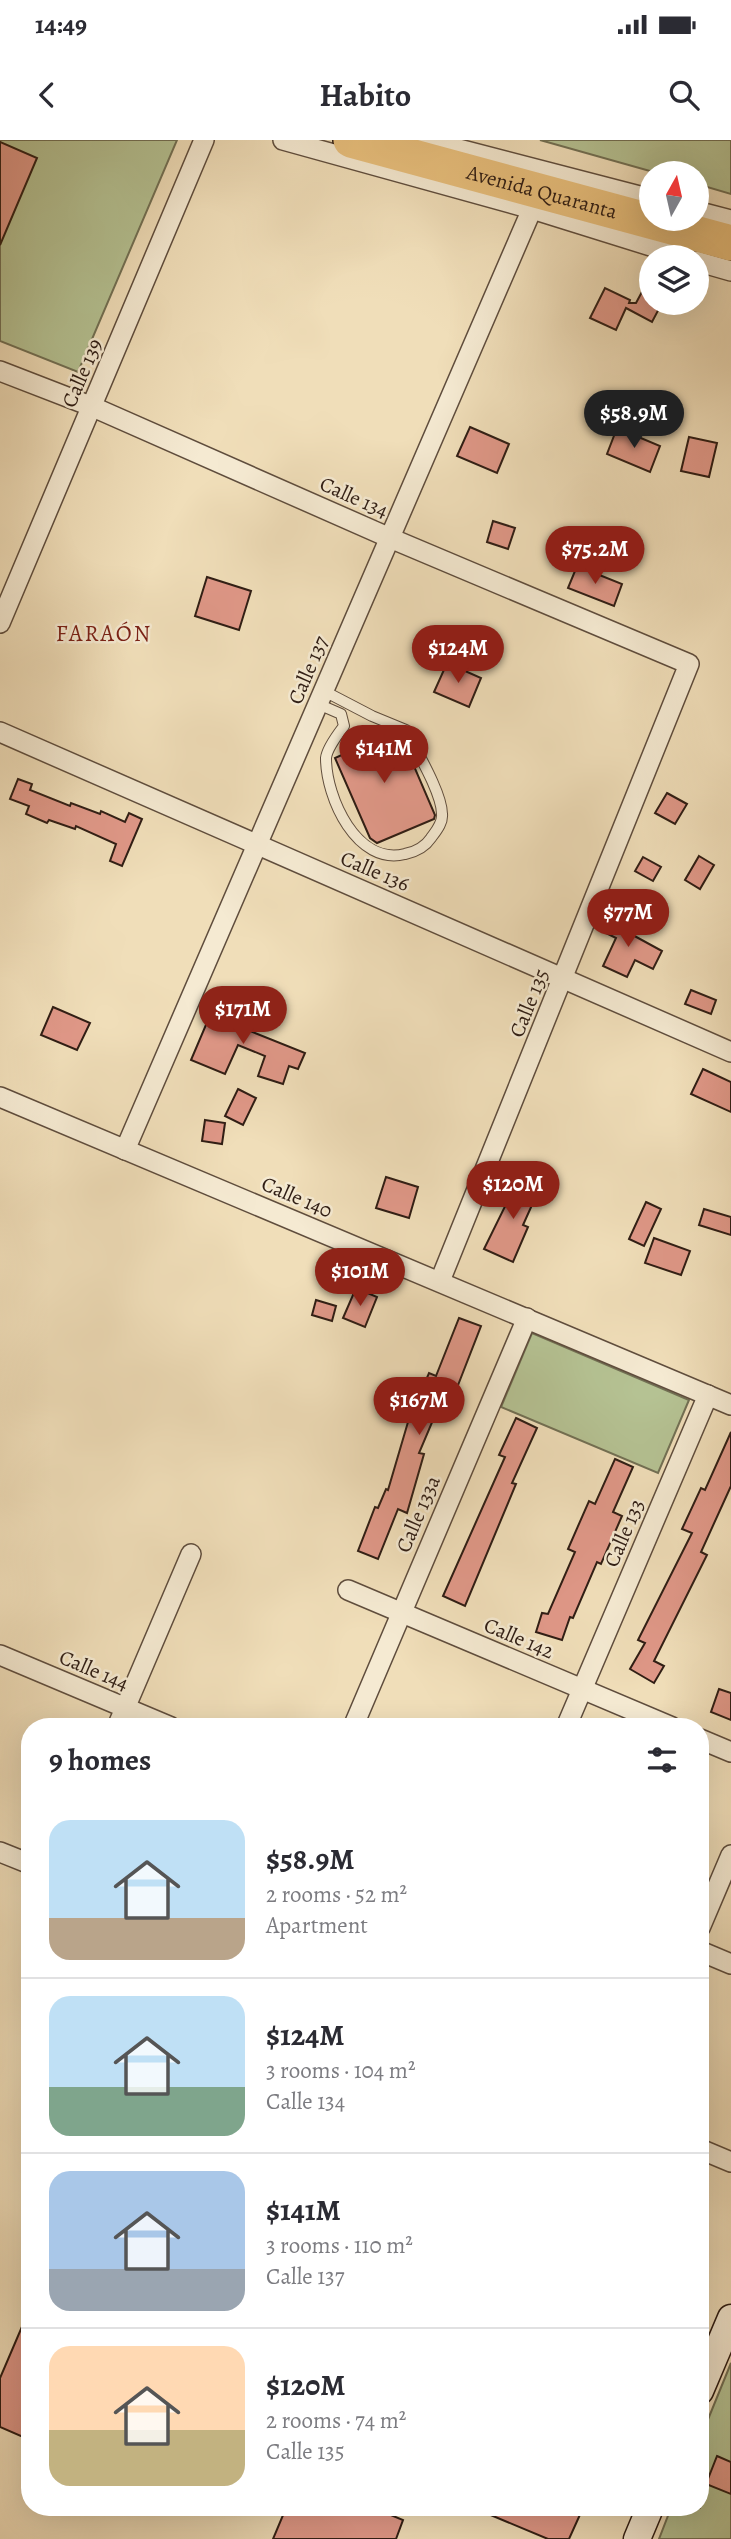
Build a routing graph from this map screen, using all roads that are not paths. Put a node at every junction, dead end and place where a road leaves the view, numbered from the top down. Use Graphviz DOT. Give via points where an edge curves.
graph roads {
  1 [pos="204,140"];
  2 [pos="283,140"];
  3 [pos="351,140"];
  4 [pos="436,158"];
  5 [pos="639,197"];
  6 [pos="532,209"];
  7 [pos="707,238"];
  8 [pos="731,271"];
  9 [pos="0,371"];
  10 [pos="93,407"];
  11 [pos="390,538"];
  12 [pos="0,623"];
  13 [pos="690,664"];
  14 [pos="321,698"];
  15 [pos="0,732"];
  16 [pos="257,845"];
  17 [pos="564,977"];
  18 [pos="731,1052"];
  19 [pos="0,1097"];
  20 [pos="125,1150"];
  21 [pos="440,1281"];
  22 [pos="527,1318"];
  23 [pos="708,1395"];
  24 [pos="731,1405"];
  25 [pos="191,1554"];
  26 [pos="348,1590"];
  27 [pos="401,1612"];
  28 [pos="0,1655"];
  29 [pos="582,1689"];
  30 [pos="125,1708"];
  31 [pos="121,1718"];
  32 [pos="149,1718"];
  33 [pos="357,1718"];
  34 [pos="570,1718"];
  35 [pos="651,1718"];
  36 [pos="709,1743"];
  37 [pos="731,1752"];
  38 [pos="0,1852"];
  39 [pos="731,1855"];
  40 [pos="21,1860"];
  41 [pos="709,1907"];
  42 [pos="709,1955"];
  43 [pos="731,1964"];
  44 [pos="709,2153"];
  45 [pos="731,2162"];
  46 [pos="731,2318"];
  47 [pos="709,2370"];
  48 [pos="647,2516"];
  49 [pos="637,2539"];
  1 -- 10 [label="street, Calle 139"];
  2 -- 4 [label="street"];
  3 -- 4 [label="highway, Avenida Quaranta"];
  4 -- 5 [label="street"];
  4 -- 6 [label="street"];
  4 -- 7 [label="highway, Avenida Quaranta"];
  6 -- 7 [label="street"];
  6 -- 11 [label="street, Calle 137"];
  7 -- 8 [label="street"];
  9 -- 10 [label="street, Calle 134"];
  10 -- 11 [label="street, Calle 134"];
  10 -- 12 [label="street, Calle 139"];
  11 -- 13 [label="street, Calle 134"];
  11 -- 14 [label="street, Calle 137"];
  13 -- 17 [label="street, Calle 135"];
  14 -- 14 [label="lane" via="341,714 344,726 326,756 331,788 353,833 379,854 397,856 428,842 438,829 442,812 406,730"];
  14 -- 16 [label="street, Calle 137"];
  15 -- 16 [label="street, Calle 136"];
  16 -- 17 [label="street, Calle 136"];
  16 -- 20 [label="street, Calle 137"];
  17 -- 18 [label="street, Calle 136"];
  17 -- 21 [label="street, Calle 135"];
  19 -- 20 [label="street, Calle 140"];
  20 -- 21 [label="street, Calle 140"];
  21 -- 22 [label="street, Calle 140"];
  22 -- 23 [label="street, Calle 140"];
  22 -- 27 [label="street, Calle 133a"];
  23 -- 24 [label="street, Calle 140"];
  23 -- 29 [label="street, Calle 133"];
  25 -- 30 [label="street"];
  26 -- 27 [label="street, Calle 142"];
  27 -- 29 [label="street, Calle 142"];
  27 -- 33 [label="street, Calle 133a"];
  28 -- 30 [label="street, Calle 144"];
  29 -- 34 [label="street, Calle 133"];
  29 -- 35 [label="street, Calle 142"];
  30 -- 31 [label="street"];
  30 -- 32 [label="street, Calle 144"];
  36 -- 37 [label="street"];
  38 -- 40 [label="street"];
  39 -- 41 [label="street"];
  42 -- 43 [label="street"];
  44 -- 45 [label="street"];
  46 -- 47 [label="main road"];
  48 -- 49 [label="main road"];
}
